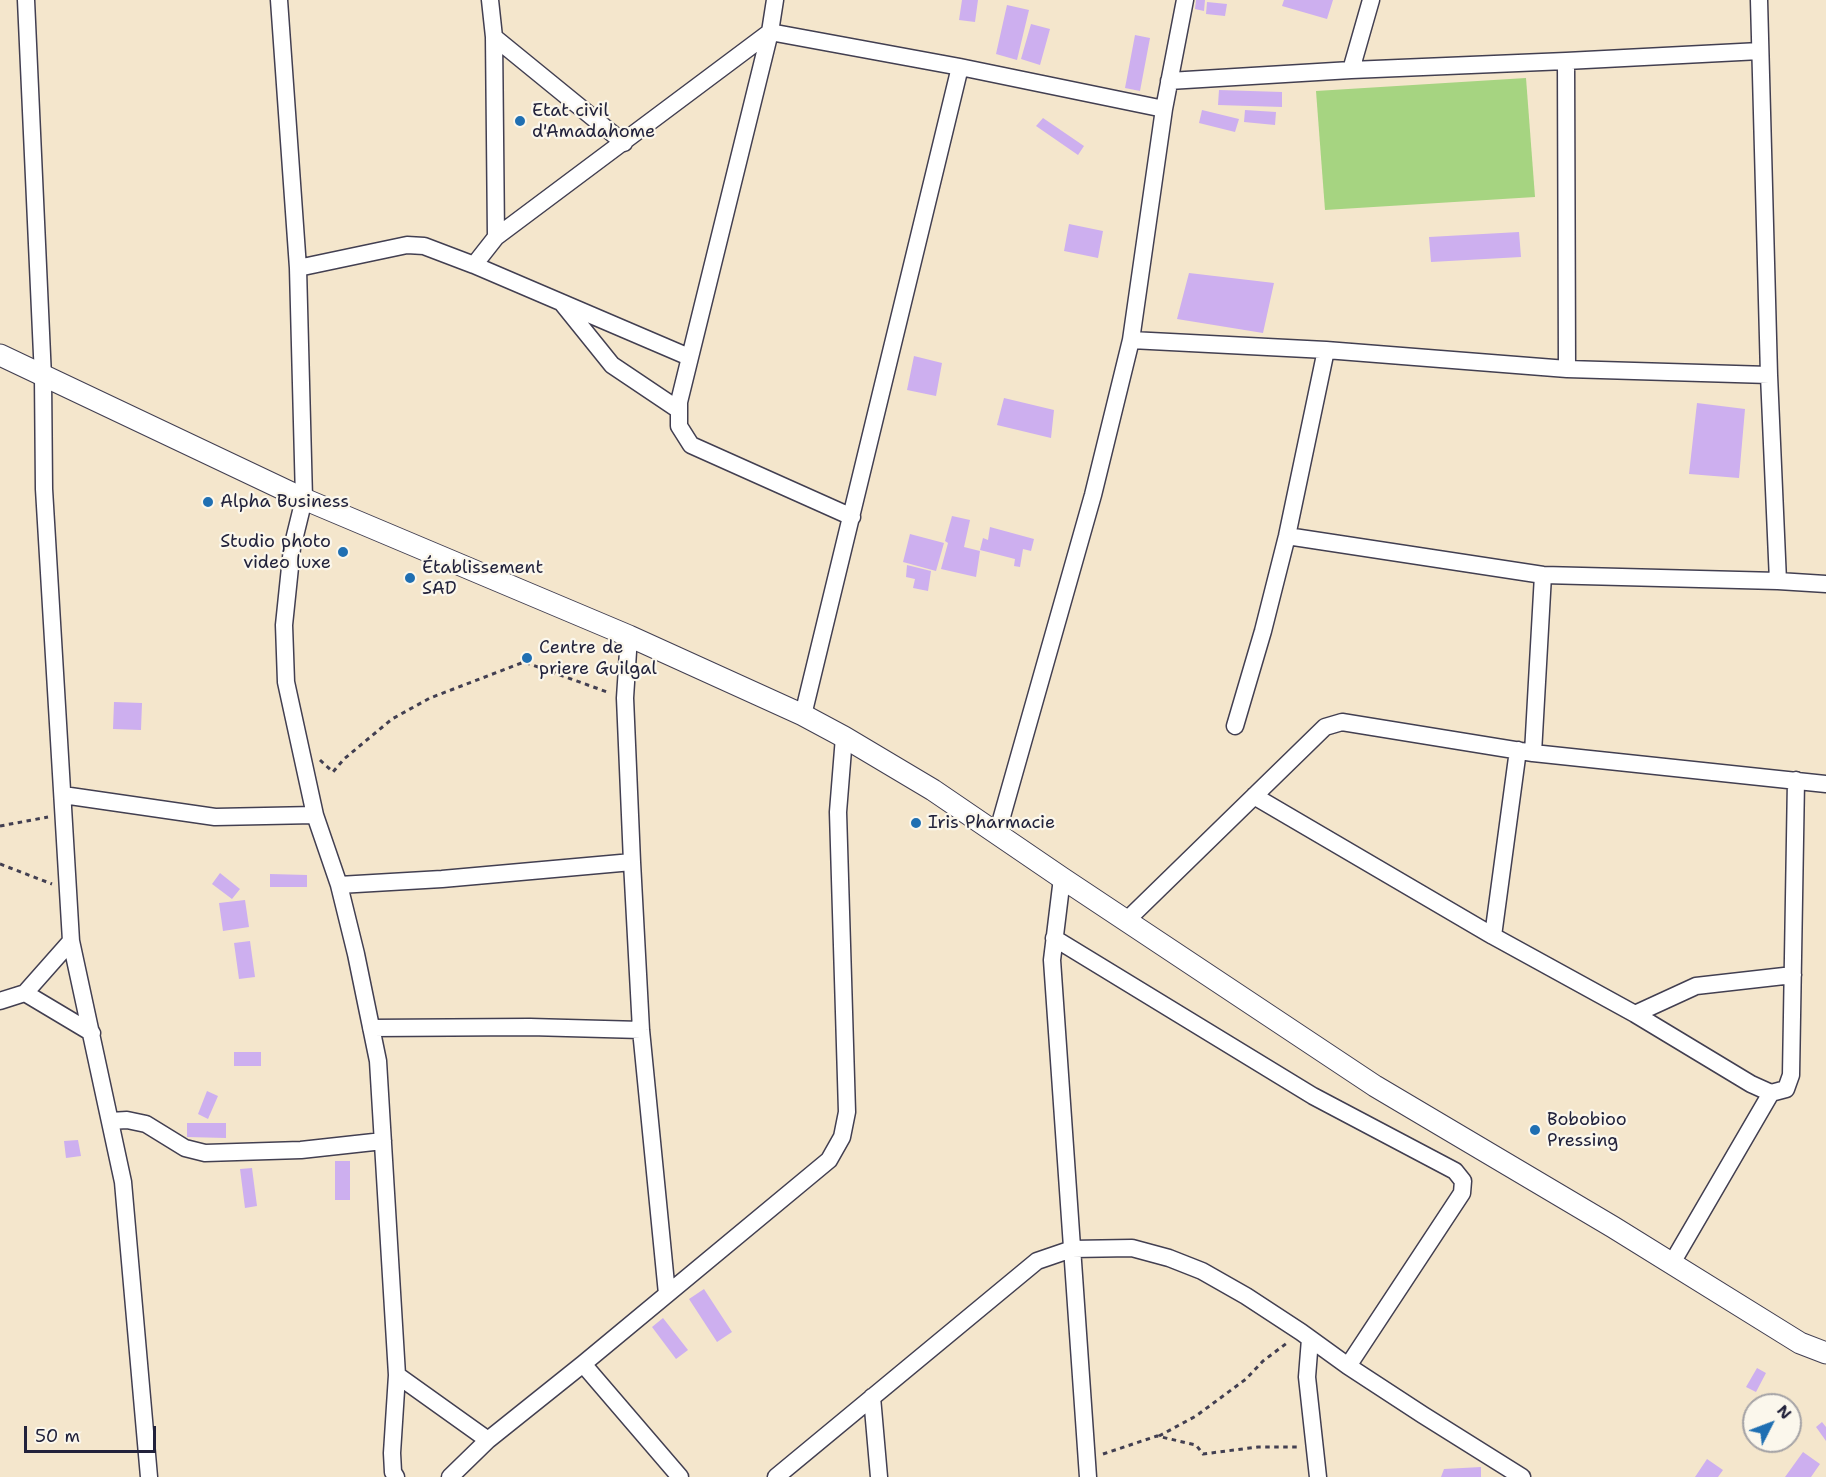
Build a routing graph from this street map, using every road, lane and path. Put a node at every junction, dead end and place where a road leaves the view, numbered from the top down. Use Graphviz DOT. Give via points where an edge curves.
graph roads {
  1 [pos="26,0"];
  2 [pos="279,0"];
  3 [pos="490,0"];
  4 [pos="775,0"];
  5 [pos="1185,0"];
  6 [pos="1371,0"];
  7 [pos="1759,0"];
  8 [pos="770,32"];
  9 [pos="494,37"];
  10 [pos="1760,51"];
  11 [pos="1566,62"];
  12 [pos="960,67"];
  13 [pos="1351,70"];
  14 [pos="1169,81"];
  15 [pos="1164,109"];
  16 [pos="624,142"];
  17 [pos="496,237"];
  18 [pos="474,265"];
  19 [pos="298,268"];
  20 [pos="561,302"];
  21 [pos="1131,340"];
  22 [pos="1326,350"];
  23 [pos="0,355"];
  24 [pos="689,357"];
  25 [pos="1567,369"];
  26 [pos="1769,375"];
  27 [pos="43,377"];
  28 [pos="679,410"];
  29 [pos="304,499"];
  30 [pos="852,517"];
  31 [pos="1287,536"];
  32 [pos="1543,575"];
  33 [pos="1778,580"];
  34 [pos="1826,584"];
  35 [pos="629,636"];
  36 [pos="625,698"];
  37 [pos="803,715"];
  38 [pos="1235,726"];
  39 [pos="844,737"];
  40 [pos="300,745"];
  41 [pos="1525,751"];
  42 [pos="1796,780"];
  43 [pos="1826,784"];
  44 [pos="63,795"];
  45 [pos="1254,796"];
  46 [pos="64,815"];
  47 [pos="315,815"];
  48 [pos="0,826"];
  49 [pos="997,834"];
  50 [pos="632,861"];
  51 [pos="0,864"];
  52 [pos="1062,878"];
  53 [pos="339,885"];
  54 [pos="68,889"];
  55 [pos="1126,921"];
  56 [pos="1493,936"];
  57 [pos="1054,939"];
  58 [pos="71,941"];
  59 [pos="1792,975"];
  60 [pos="25,993"];
  61 [pos="0,1000"];
  62 [pos="1635,1014"];
  63 [pos="371,1028"];
  64 [pos="641,1030"];
  65 [pos="92,1033"];
  66 [pos="1771,1093"];
  67 [pos="110,1121"];
  68 [pos="383,1142"];
  69 [pos="1072,1249"];
  70 [pos="1672,1263"];
  71 [pos="667,1294"];
  72 [pos="1306,1336"];
  73 [pos="1800,1343"];
  74 [pos="1826,1353"];
  75 [pos="583,1364"];
  76 [pos="1348,1366"];
  77 [pos="1826,1370"];
  78 [pos="397,1375"];
  79 [pos="872,1396"];
  80 [pos="1157,1436"];
  81 [pos="488,1440"];
  82 [pos="1314,1446"];
  83 [pos="1088,1469"];
  84 [pos="149,1477"];
  85 [pos="396,1477"];
  86 [pos="450,1477"];
  87 [pos="680,1477"];
  88 [pos="776,1477"];
  89 [pos="879,1477"];
  90 [pos="1318,1477"];
  91 [pos="1522,1477"];
  1 -- 27 [label="street"];
  2 -- 19 [label="street"];
  3 -- 9 [label="street"];
  4 -- 8 [label="street"];
  5 -- 14 [label="street"];
  6 -- 13 [label="street"];
  7 -- 10 [label="street"];
  8 -- 12 [label="street"];
  8 -- 16 [label="street"];
  8 -- 24 [label="street"];
  9 -- 16 [label="street"];
  9 -- 17 [label="street"];
  10 -- 11 [label="street"];
  10 -- 26 [label="street"];
  11 -- 13 [label="street"];
  11 -- 25 [label="street"];
  12 -- 15 [label="street"];
  12 -- 30 [label="street"];
  13 -- 14 [label="street"];
  14 -- 15 [label="street"];
  15 -- 21 [label="street"];
  16 -- 17 [label="street"];
  17 -- 18 [label="street"];
  18 -- 19 [label="street" via="423,246 407,245"];
  18 -- 20 [label="street"];
  19 -- 29 [label="street"];
  20 -- 24 [label="street"];
  20 -- 28 [label="street" via="612,365"];
  21 -- 22 [label="street"];
  21 -- 49 [label="street" via="1093,495"];
  22 -- 25 [label="street"];
  22 -- 31 [label="street"];
  23 -- 27 [label="street"];
  24 -- 28 [label="street"];
  25 -- 26 [label="street"];
  26 -- 33 [label="street"];
  27 -- 29 [label="street"];
  27 -- 44 [label="street" via="44,489"];
  28 -- 30 [label="street" via="679,426 691,445"];
  29 -- 35 [label="street"];
  29 -- 40 [label="street" via="292,548 284,625 286,682"];
  30 -- 37 [label="street"];
  31 -- 32 [label="street"];
  31 -- 38 [label="street"];
  32 -- 33 [label="street"];
  32 -- 41 [label="street"];
  33 -- 34 [label="street"];
  35 -- 36 [label="street"];
  35 -- 37 [label="street"];
  36 -- 40 [label="path" via="524,662 430,699 392,719 333,772"];
  36 -- 50 [label="street"];
  37 -- 39 [label="street"];
  39 -- 49 [label="street"];
  39 -- 71 [label="street" via="838,812 847,1112 842,1137 829,1160"];
  40 -- 47 [label="street"];
  41 -- 42 [label="street"];
  41 -- 45 [label="street" via="1342,722 1325,727"];
  41 -- 56 [label="street"];
  42 -- 43 [label="street"];
  42 -- 59 [label="street"];
  44 -- 46 [label="street"];
  44 -- 47 [label="street" via="215,817"];
  45 -- 55 [label="street"];
  45 -- 56 [label="street"];
  46 -- 48 [label="path"];
  46 -- 54 [label="street"];
  47 -- 53 [label="street"];
  49 -- 52 [label="street"];
  50 -- 53 [label="street"];
  50 -- 64 [label="street"];
  51 -- 54 [label="path"];
  52 -- 55 [label="street"];
  52 -- 57 [label="street"];
  53 -- 63 [label="street"];
  54 -- 58 [label="street"];
  55 -- 70 [label="street" via="1375,1086"];
  56 -- 62 [label="street"];
  57 -- 69 [label="street" via="1052,960"];
  57 -- 76 [label="street" via="1313,1096 1455,1171 1462,1181 1462,1193"];
  58 -- 60 [label="street"];
  58 -- 65 [label="street"];
  59 -- 62 [label="street" via="1696,986"];
  59 -- 66 [label="street" via="1791,1075 1786,1089"];
  60 -- 61 [label="street"];
  60 -- 65 [label="street"];
  62 -- 66 [label="street"];
  63 -- 64 [label="street"];
  63 -- 68 [label="street" via="378,1061"];
  64 -- 71 [label="street"];
  65 -- 67 [label="street"];
  66 -- 70 [label="street"];
  67 -- 68 [label="street" via="146,1124 185,1148 206,1153"];
  67 -- 84 [label="street" via="123,1182"];
  68 -- 78 [label="street"];
  69 -- 72 [label="street" via="1132,1248 1169,1258 1246,1296"];
  69 -- 79 [label="street" via="1037,1261"];
  69 -- 83 [label="street"];
  70 -- 73 [label="street"];
  71 -- 75 [label="street"];
  72 -- 76 [label="street"];
  72 -- 80 [label="path" via="1263,1361 1246,1379 1196,1416"];
  72 -- 82 [label="street"];
  73 -- 74 [label="street"];
  73 -- 77 [label="street"];
  75 -- 81 [label="street"];
  75 -- 87 [label="street"];
  76 -- 91 [label="street"];
  78 -- 81 [label="street"];
  78 -- 85 [label="street" via="392,1453"];
  79 -- 88 [label="street"];
  79 -- 89 [label="street"];
  80 -- 82 [label="path" via="1197,1445 1203,1454 1258,1447"];
  80 -- 83 [label="path"];
  81 -- 86 [label="street"];
  82 -- 90 [label="street"];
}
